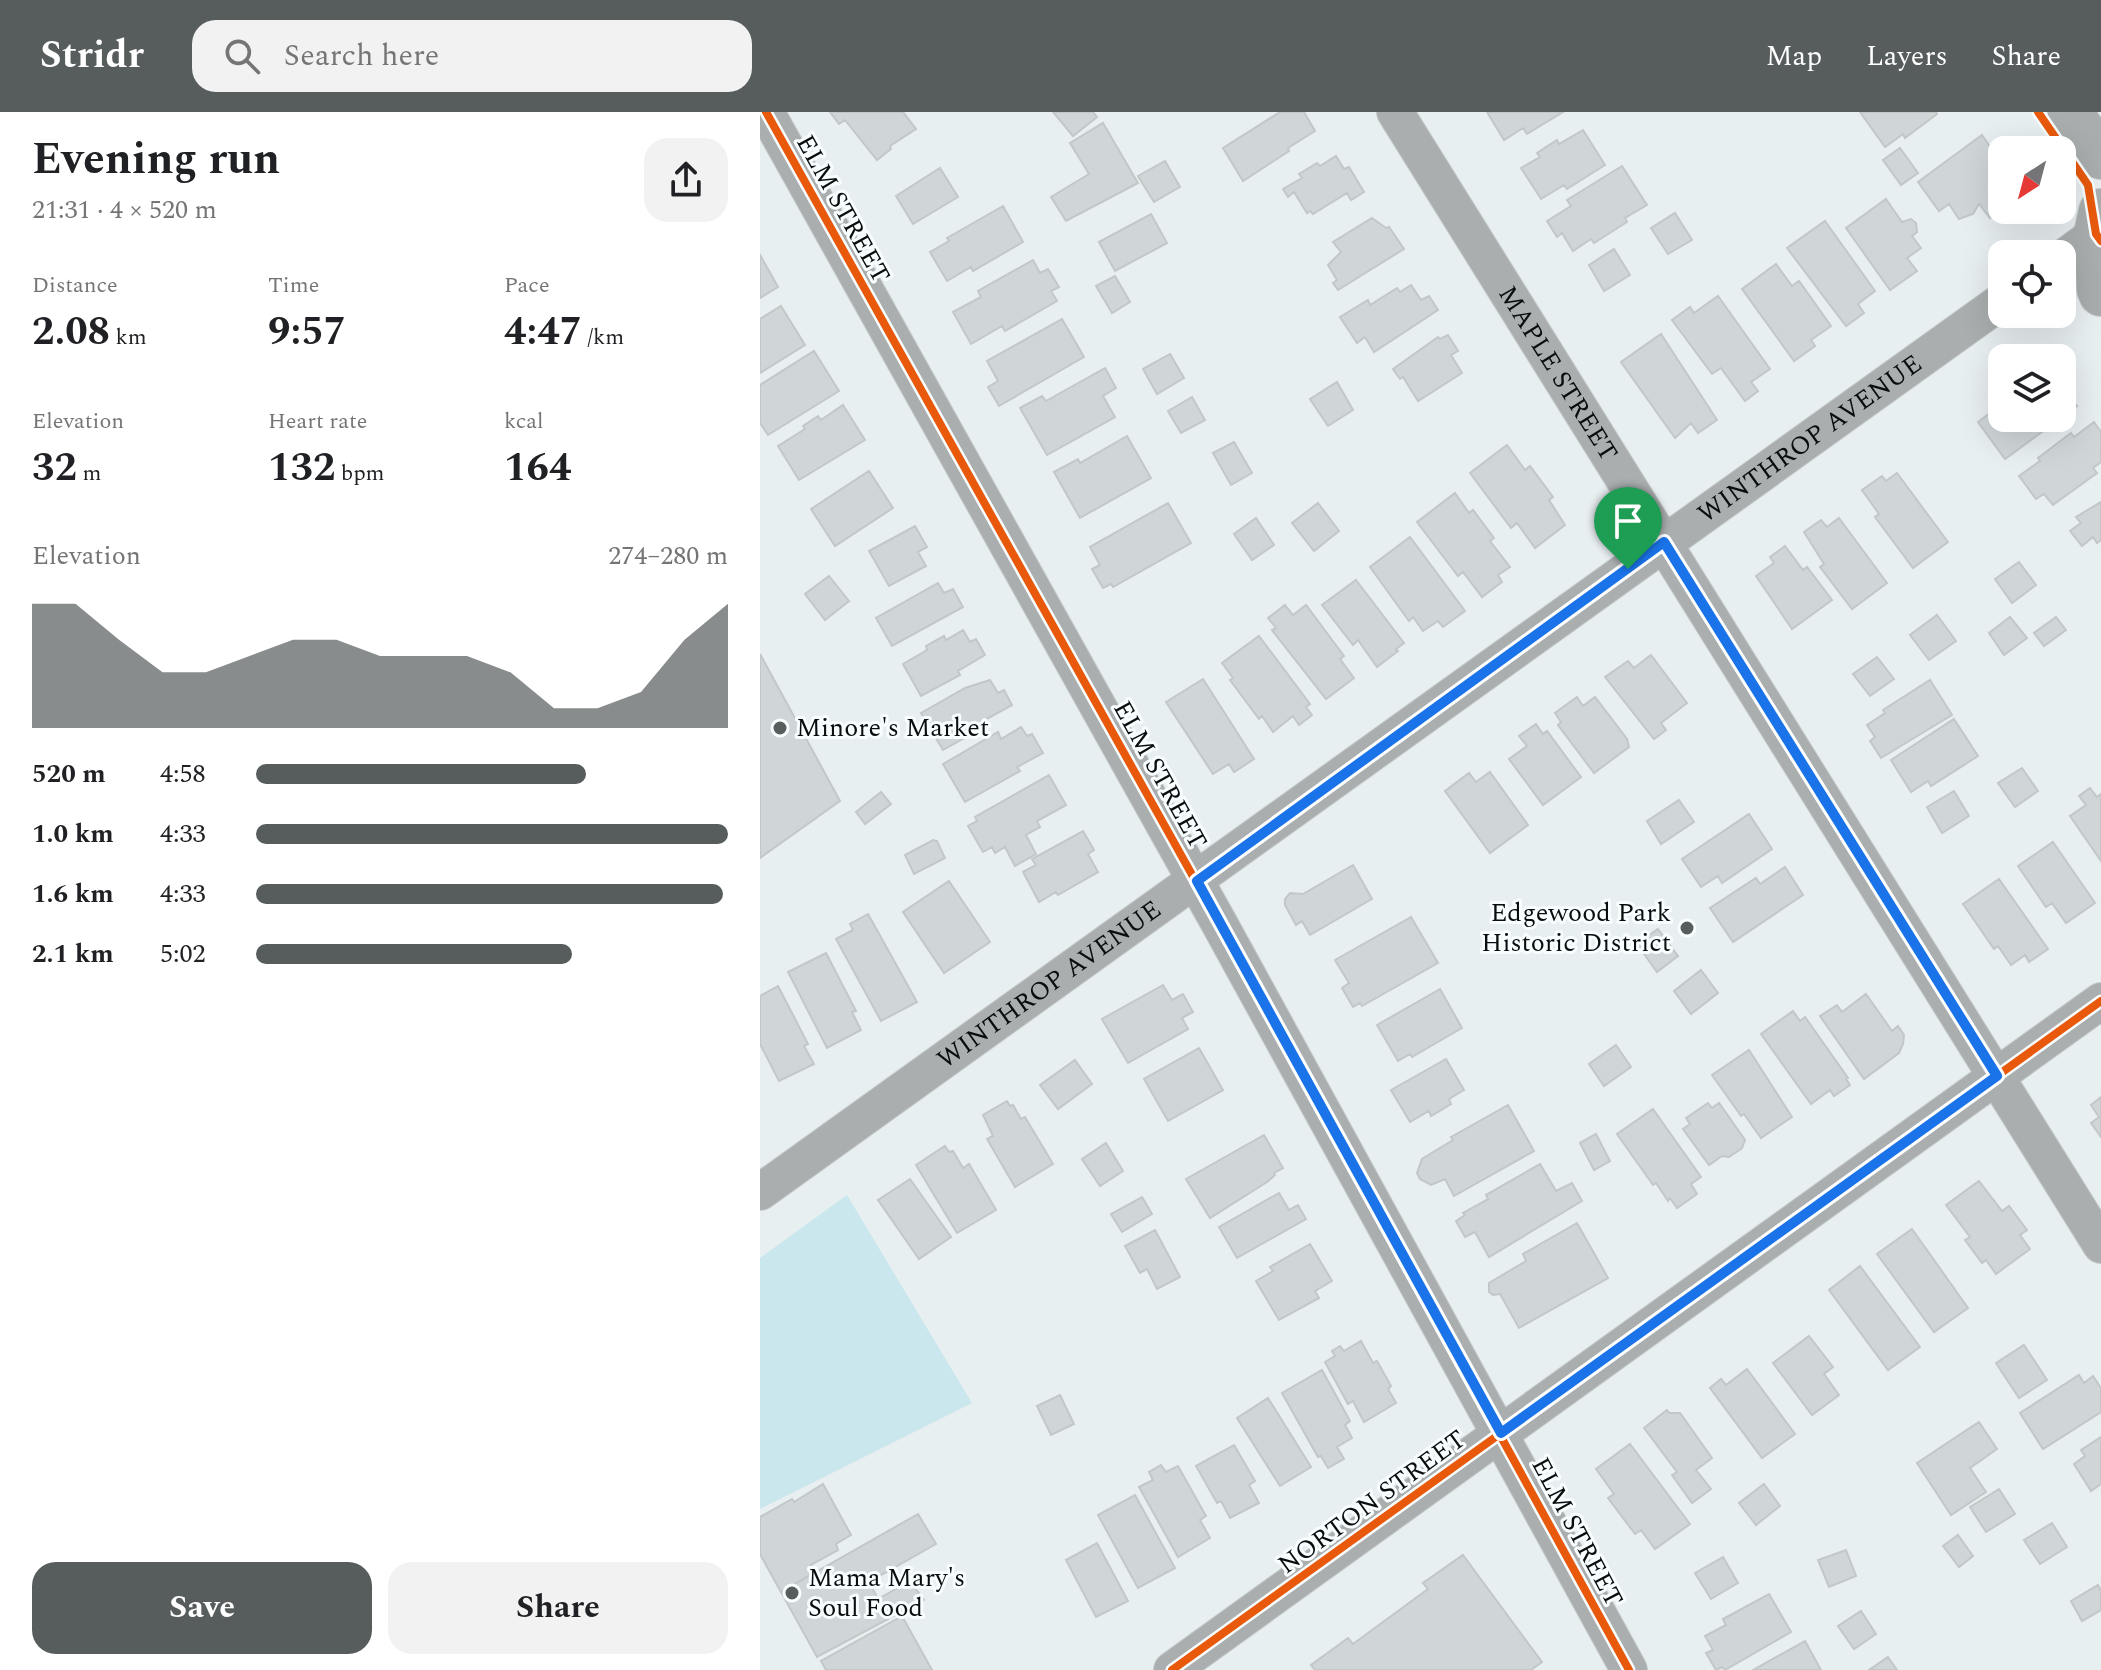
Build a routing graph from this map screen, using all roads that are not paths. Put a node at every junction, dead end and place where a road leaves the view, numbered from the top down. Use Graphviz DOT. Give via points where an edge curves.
graph roads {
  1 [pos="766,112"];
  2 [pos="1395,112"];
  3 [pos="2070,112"];
  4 [pos="2101,157"];
  5 [pos="2090,234"];
  6 [pos="2101,294"];
  7 [pos="1988,311"];
  8 [pos="1664,542"];
  9 [pos="1197,881"];
  10 [pos="2101,1001"];
  11 [pos="1997,1076"];
  12 [pos="760,1192"];
  13 [pos="2101,1245"];
  14 [pos="1501,1433"];
  15 [pos="1172,1670"];
  16 [pos="1629,1670"];
  1 -- 9 [label="street, ELM STREET"];
  2 -- 8 [label="street, MAPLE STREET"];
  3 -- 4 [label="main road"];
  5 -- 6 [label="main road"];
  7 -- 8 [label="street, WINTHROP AVENUE"];
  8 -- 9 [label="street, WINTHROP AVENUE"];
  8 -- 11 [label="street, MAPLE STREET"];
  9 -- 12 [label="street, WINTHROP AVENUE"];
  9 -- 14 [label="street, ELM STREET"];
  10 -- 11 [label="street, NORTON STREET"];
  11 -- 13 [label="street, MAPLE STREET"];
  11 -- 14 [label="street, NORTON STREET"];
  14 -- 15 [label="street, NORTON STREET"];
  14 -- 16 [label="street, ELM STREET"];
}
